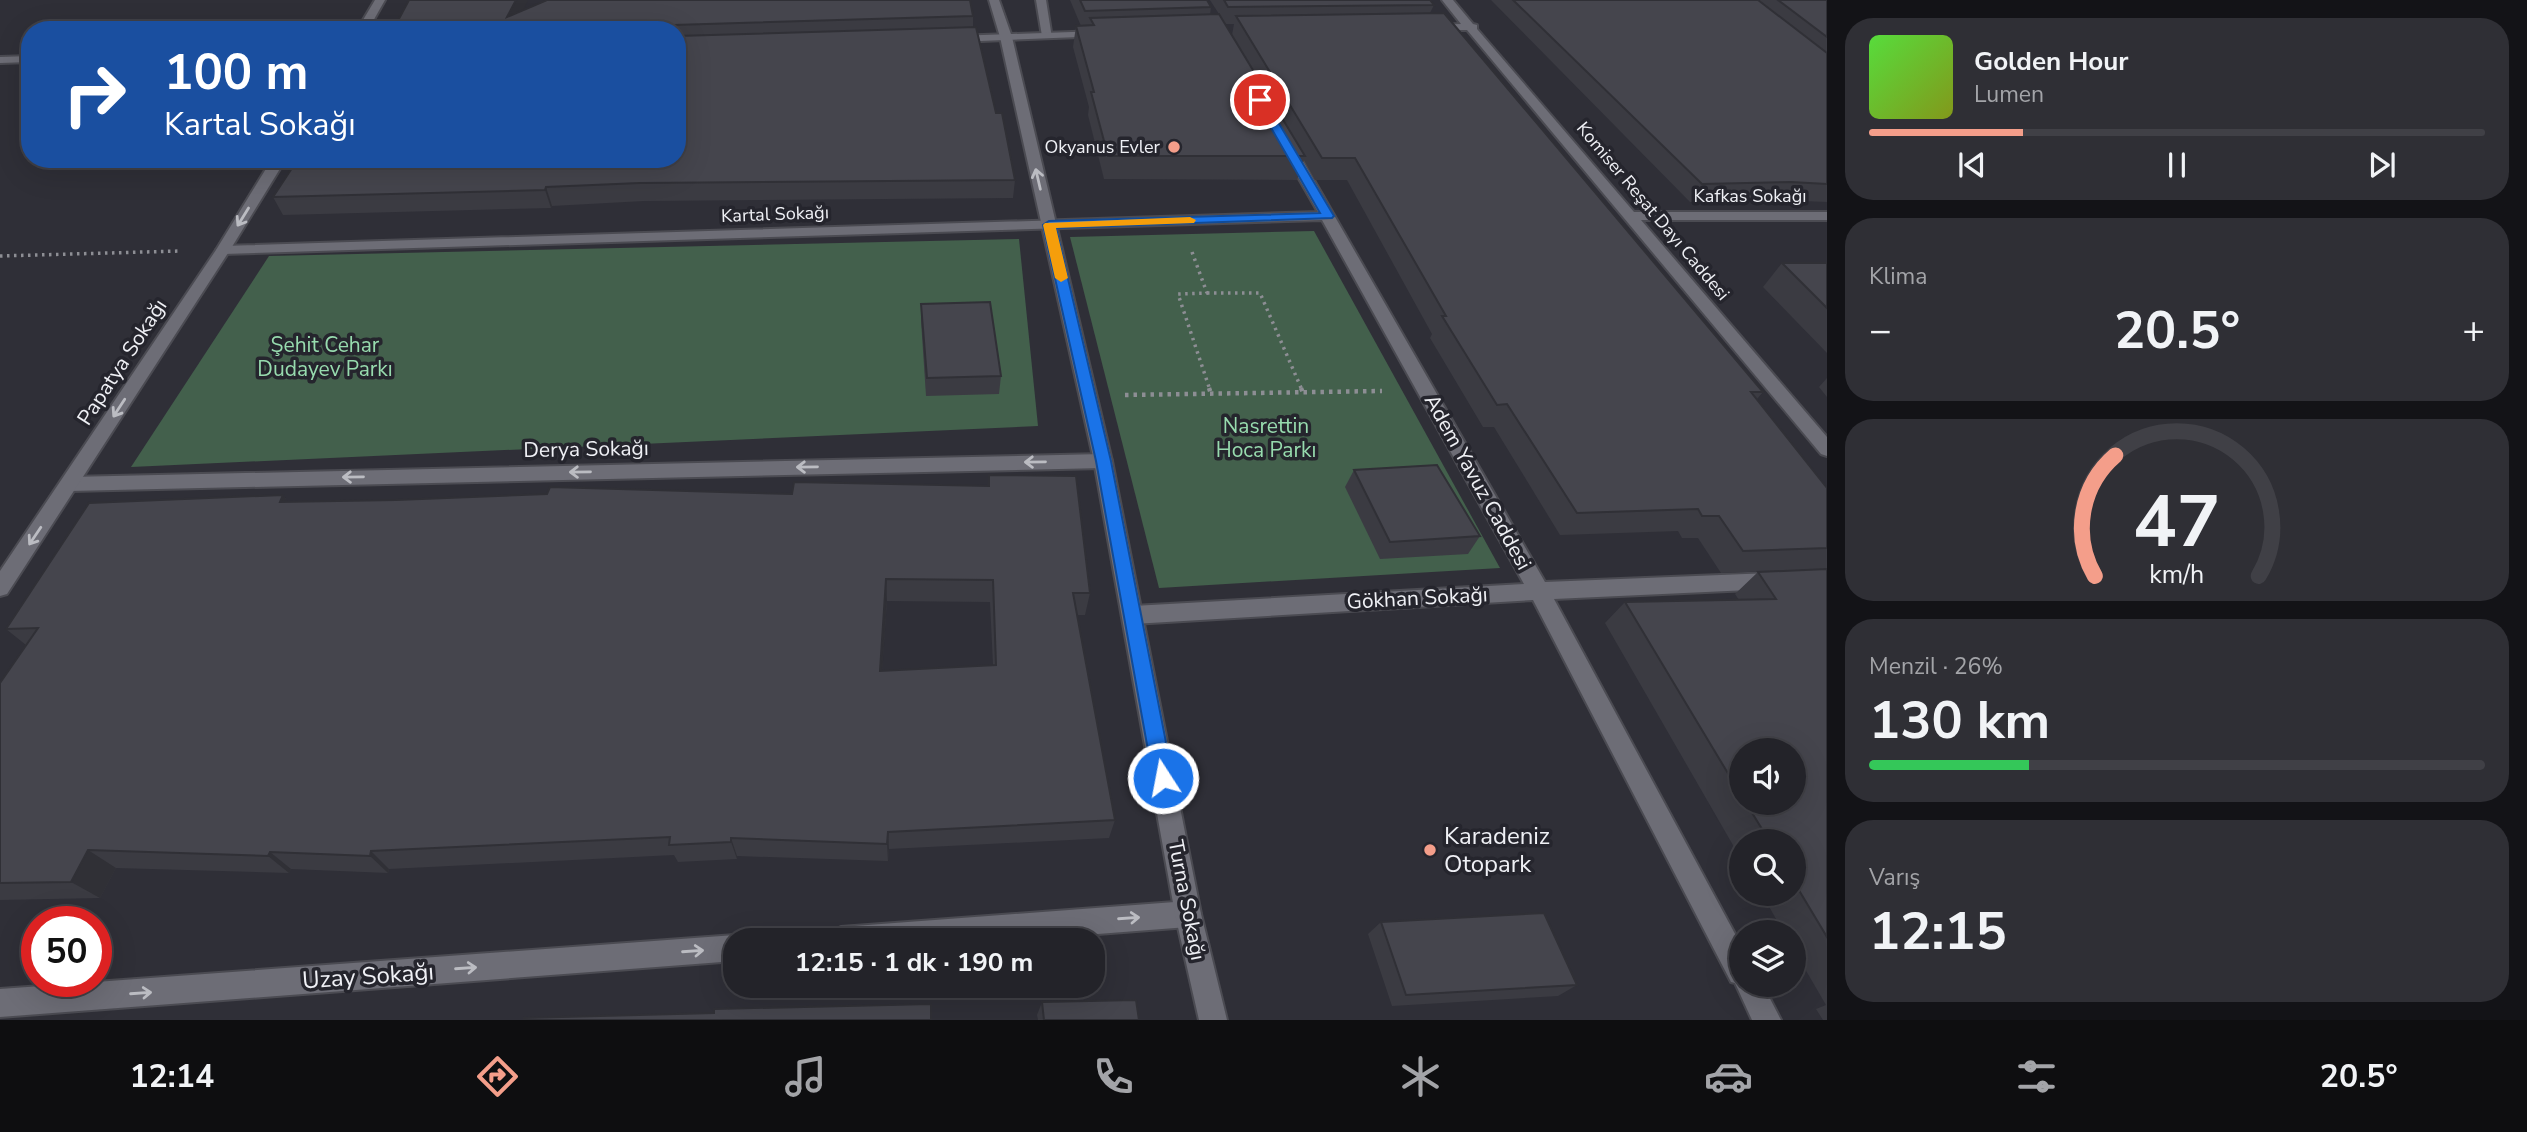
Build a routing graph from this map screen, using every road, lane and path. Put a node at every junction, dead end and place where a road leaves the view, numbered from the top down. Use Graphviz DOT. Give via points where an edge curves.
graph roads {
  1 [pos="380,0"];
  2 [pos="995,0"];
  3 [pos="1041,0"];
  4 [pos="1447,0"];
  5 [pos="367,21"];
  6 [pos="1473,27"];
  7 [pos="1419,28"];
  8 [pos="1114,34"];
  9 [pos="1048,36"];
  10 [pos="1006,37"];
  11 [pos="937,39"];
  12 [pos="21,59"];
  13 [pos="0,60"];
  14 [pos="1280,135"];
  15 [pos="273,168"];
  16 [pos="1328,216"];
  17 [pos="1632,216"];
  18 [pos="1827,216"];
  19 [pos="1180,221"];
  20 [pos="1049,225"];
  21 [pos="223,250"];
  22 [pos="0,256"];
  23 [pos="1207,293"];
  24 [pos="1426,391"];
  25 [pos="1303,393"];
  26 [pos="1211,394"];
  27 [pos="1089,395"];
  28 [pos="1827,449"];
  29 [pos="1103,461"];
  30 [pos="70,484"];
  31 [pos="1786,581"];
  32 [pos="0,588"];
  33 [pos="1539,591"];
  34 [pos="1133,615"];
  35 [pos="1188,914"];
  36 [pos="1001,928"];
  37 [pos="723,949"];
  38 [pos="1729,949"];
  39 [pos="1755,997"];
  40 [pos="0,1003"];
  41 [pos="1213,1020"];
  42 [pos="1767,1020"];
  1 -- 5 [label="street"];
  2 -- 10 [label="street, Turna Sokağı"];
  3 -- 9 [label="street"];
  4 -- 6 [label="street, Komiser Reşat Dayı Caddesi"];
  6 -- 7 [label="street"];
  6 -- 17 [label="street, Komiser Reşat Dayı Caddesi"];
  8 -- 9 [label="street"];
  9 -- 10 [label="street"];
  10 -- 11 [label="street"];
  20 -- 10 [label="street, Turna Sokağı, one-way"];
  12 -- 13 [label="street"];
  14 -- 16 [label="street, Adem Yavuz Caddesi"];
  15 -- 21 [label="street, Papatya Sokağı, one-way"];
  16 -- 19 [label="street, Kartal Sokağı"];
  16 -- 24 [label="street, Adem Yavuz Caddesi"];
  17 -- 18 [label="street, Kafkas Sokağı"];
  17 -- 28 [label="street, Komiser Reşat Dayı Caddesi"];
  19 -- 20 [label="street, Kartal Sokağı"];
  19 -- 23 [label="path"];
  20 -- 21 [label="street, Kartal Sokağı"];
  20 -- 27 [label="street, Turna Sokağı"];
  21 -- 22 [label="path"];
  21 -- 30 [label="street, Papatya Sokağı, one-way"];
  23 -- 25 [label="path" via="1260,292"];
  23 -- 26 [label="path" via="1178,294"];
  24 -- 25 [label="path"];
  24 -- 33 [label="street, Adem Yavuz Caddesi"];
  25 -- 26 [label="path"];
  26 -- 27 [label="path"];
  27 -- 29 [label="street, Turna Sokağı"];
  29 -- 30 [label="street, Derya Sokağı, one-way"];
  29 -- 34 [label="street, Turna Sokağı"];
  30 -- 32 [label="street, Papatya Sokağı, one-way"];
  31 -- 33 [label="street, Gökhan Sokağı"];
  33 -- 34 [label="street, Gökhan Sokağı"];
  33 -- 38 [label="street, Adem Yavuz Caddesi"];
  34 -- 35 [label="street, Turna Sokağı"];
  36 -- 35 [label="street, one-way"];
  35 -- 41 [label="street, Turna Sokağı"];
  40 -- 37 [label="street, Uzay Sokağı, one-way"];
  39 -- 42 [label="street"];
}
